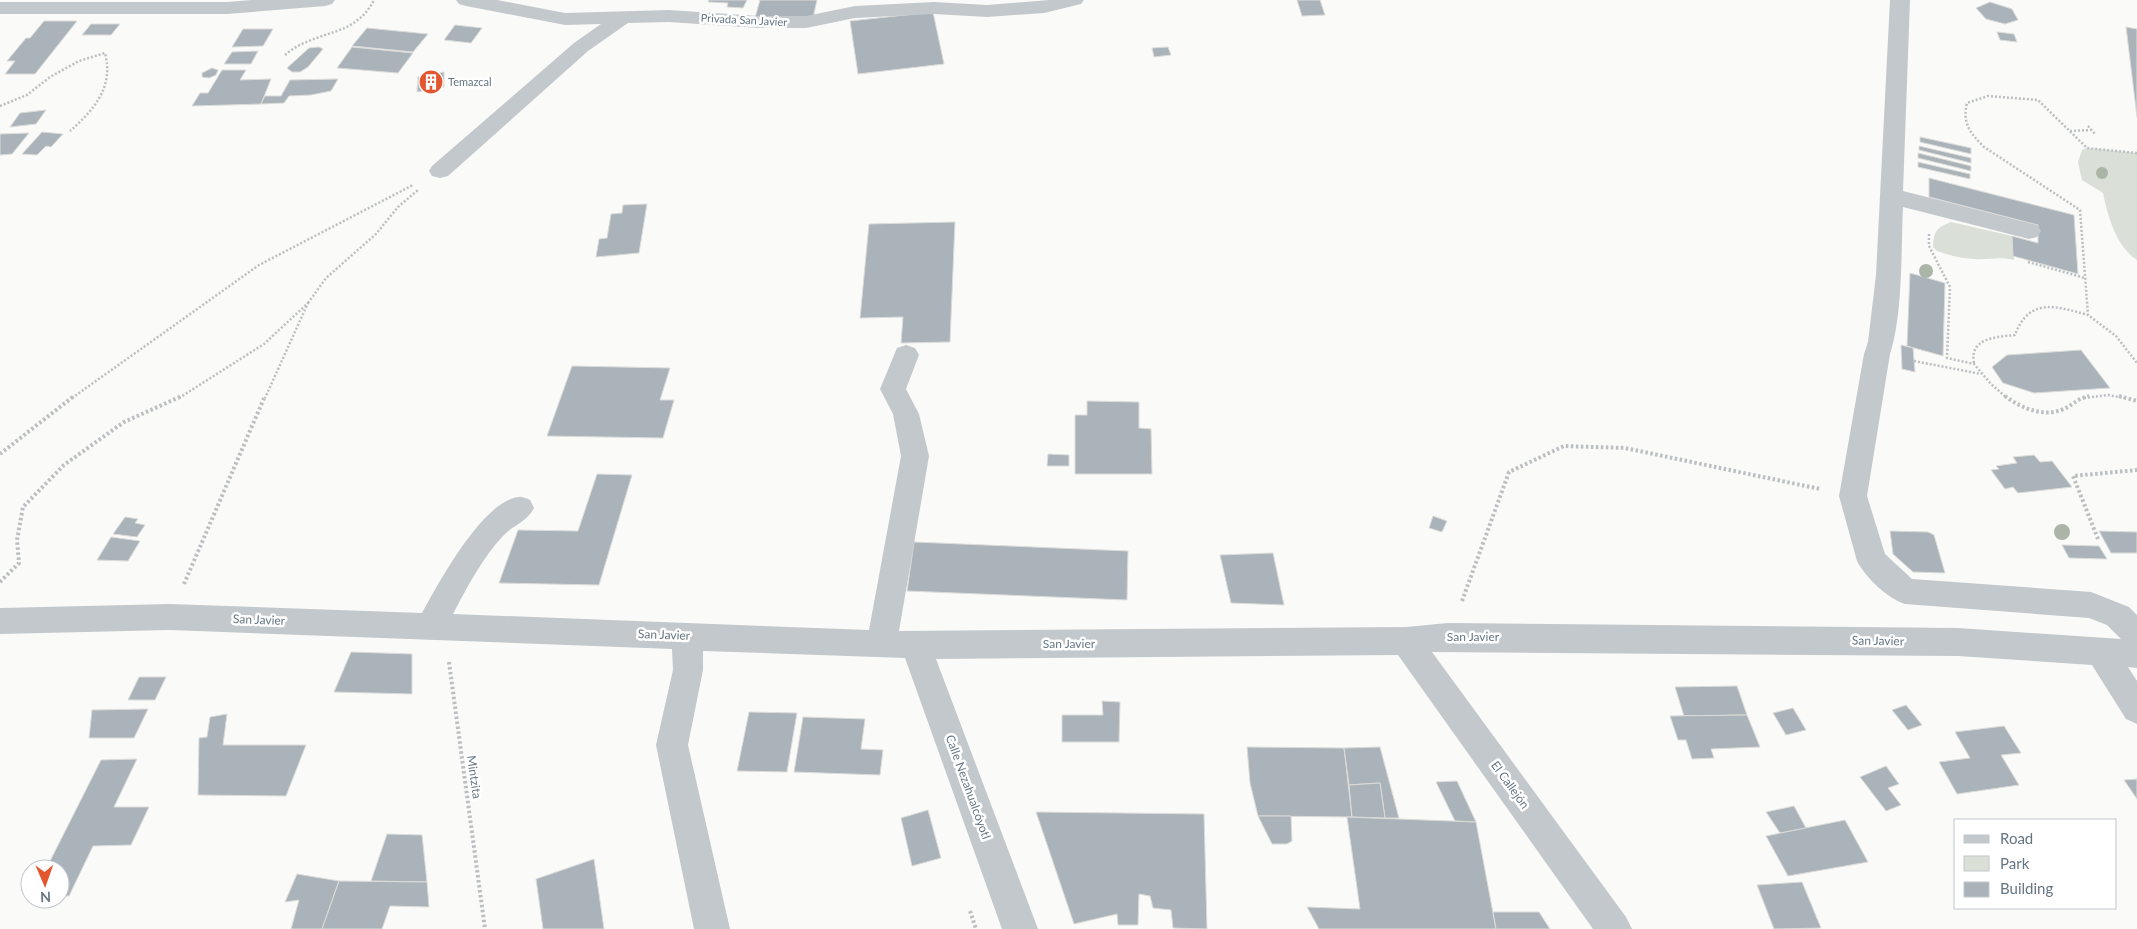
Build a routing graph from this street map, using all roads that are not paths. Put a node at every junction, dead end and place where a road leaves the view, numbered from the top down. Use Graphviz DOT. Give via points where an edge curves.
graph roads {
  1 [pos="325,0"];
  2 [pos="466,0"];
  3 [pos="648,0"];
  4 [pos="1074,0"];
  5 [pos="1900,0"];
  6 [pos="45,4"];
  7 [pos="0,8"];
  8 [pos="623,18"];
  9 [pos="440,171"];
  10 [pos="1891,196"];
  11 [pos="2029,231"];
  12 [pos="906,355"];
  13 [pos="520,508"];
  14 [pos="0,621"];
  15 [pos="437,627"];
  16 [pos="2137,635"];
  17 [pos="687,636"];
  18 [pos="1406,641"];
  19 [pos="882,644"];
  20 [pos="916,645"];
  21 [pos="2101,652"];
  22 [pos="2137,654"];
  23 [pos="2137,709"];
  24 [pos="712,929"];
  25 [pos="1020,929"];
  26 [pos="1614,929"];
  1 -- 6 [label="street" via="227,8"];
  2 -- 8 [label="street, Privada San Javier" via="565,20"];
  3 -- 8 [label="street"];
  4 -- 8 [label="street, Privada San Javier" via="1044,7 986,11 934,8 855,12 806,22 669,16"];
  5 -- 10 [label="street"];
  6 -- 7 [label="street"];
  8 -- 9 [label="street" via="574,53"];
  10 -- 11 [label="street"];
  10 -- 16 [label="street" via="1881,342 1853,496 1872,561 1906,591 2091,605 2118,616"];
  12 -- 19 [label="street" via="893,389 906,414 915,456"];
  13 -- 15 [label="street" via="493,527 459,574"];
  14 -- 15 [label="street, San Javier" via="170,617"];
  15 -- 17 [label="street, San Javier"];
  17 -- 19 [label="street, San Javier"];
  17 -- 24 [label="street" via="688,670 672,744"];
  18 -- 20 [label="street, San Javier"];
  18 -- 21 [label="street, San Javier" via="1448,637 1958,642"];
  18 -- 26 [label="street, El Callejón"];
  19 -- 20 [label="street, San Javier"];
  20 -- 25 [label="street, Calle Nezahualcóyotl"];
  21 -- 22 [label="street, San Javier"];
  21 -- 23 [label="street"];
}
